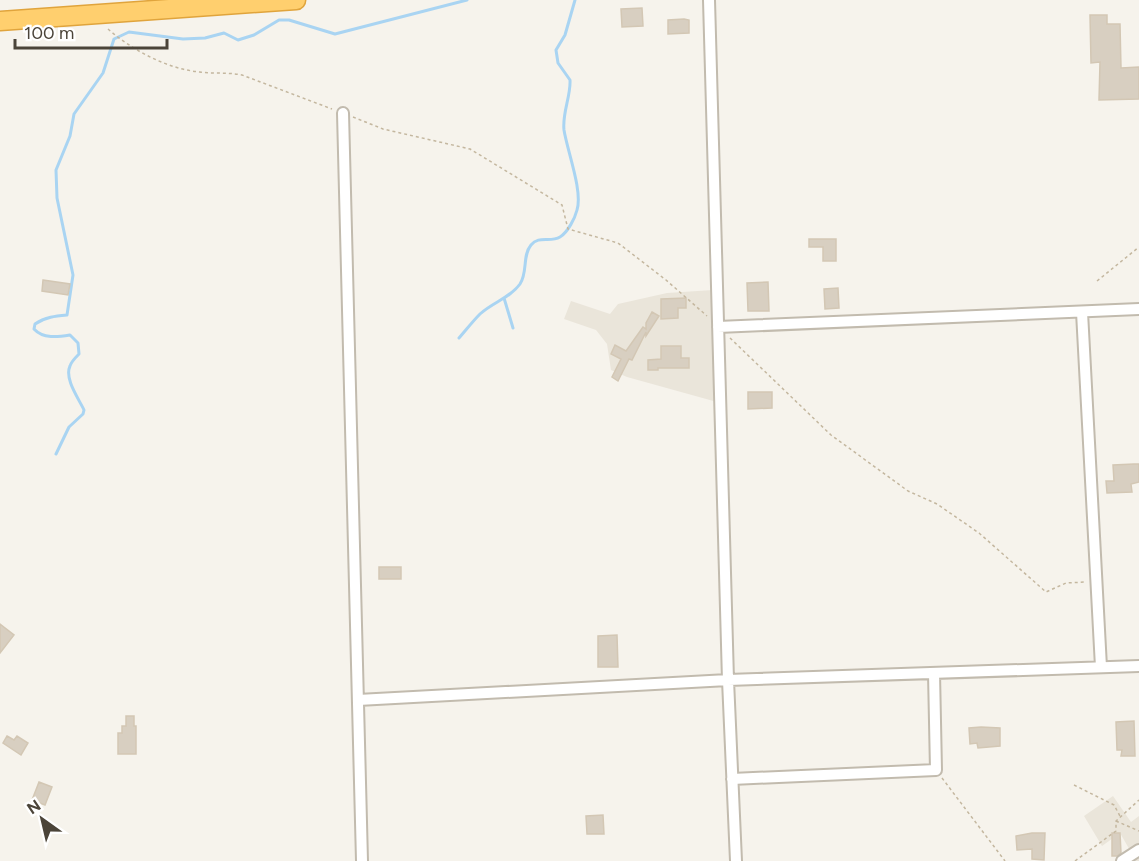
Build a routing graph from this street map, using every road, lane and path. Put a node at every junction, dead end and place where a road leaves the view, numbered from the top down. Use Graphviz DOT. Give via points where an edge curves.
graph roads {
  1 [pos="296,0"];
  2 [pos="709,0"];
  3 [pos="0,21"];
  4 [pos="109,29"];
  5 [pos="343,113"];
  6 [pos="1139,247"];
  7 [pos="1097,281"];
  8 [pos="1139,309"];
  9 [pos="1082,312"];
  10 [pos="718,327"];
  11 [pos="1096,581"];
  12 [pos="1139,666"];
  13 [pos="1101,667"];
  14 [pos="934,673"];
  15 [pos="728,680"];
  16 [pos="358,700"];
  17 [pos="936,770"];
  18 [pos="732,779"];
  19 [pos="1074,785"];
  20 [pos="1139,800"];
  21 [pos="1121,816"];
  22 [pos="1116,821"];
  23 [pos="1139,831"];
  24 [pos="1139,850"];
  25 [pos="362,861"];
  26 [pos="736,861"];
  27 [pos="1005,861"];
  28 [pos="1075,861"];
  29 [pos="1122,861"];
  1 -- 3 [label="highway"];
  2 -- 10 [label="street"];
  4 -- 5 [label="path" via="136,49 169,65 242,75"];
  5 -- 10 [label="path" via="383,129 470,149 562,205 568,229 618,243"];
  5 -- 16 [label="street"];
  6 -- 7 [label="path"];
  8 -- 9 [label="street"];
  9 -- 10 [label="street"];
  9 -- 11 [label="street"];
  10 -- 11 [label="path" via="831,435 908,491 937,504 979,533 1046,592 1066,584"];
  10 -- 15 [label="street"];
  11 -- 13 [label="street"];
  12 -- 13 [label="street"];
  13 -- 14 [label="street"];
  14 -- 15 [label="street"];
  14 -- 17 [label="street"];
  15 -- 16 [label="street"];
  15 -- 18 [label="street"];
  16 -- 25 [label="street"];
  17 -- 18 [label="street"];
  17 -- 27 [label="path"];
  18 -- 26 [label="street"];
  19 -- 21 [label="path" via="1114,806"];
  20 -- 21 [label="path"];
  21 -- 22 [label="path"];
  22 -- 23 [label="path"];
  22 -- 28 [label="path" via="1116,831"];
  24 -- 29 [label="street"];
}
